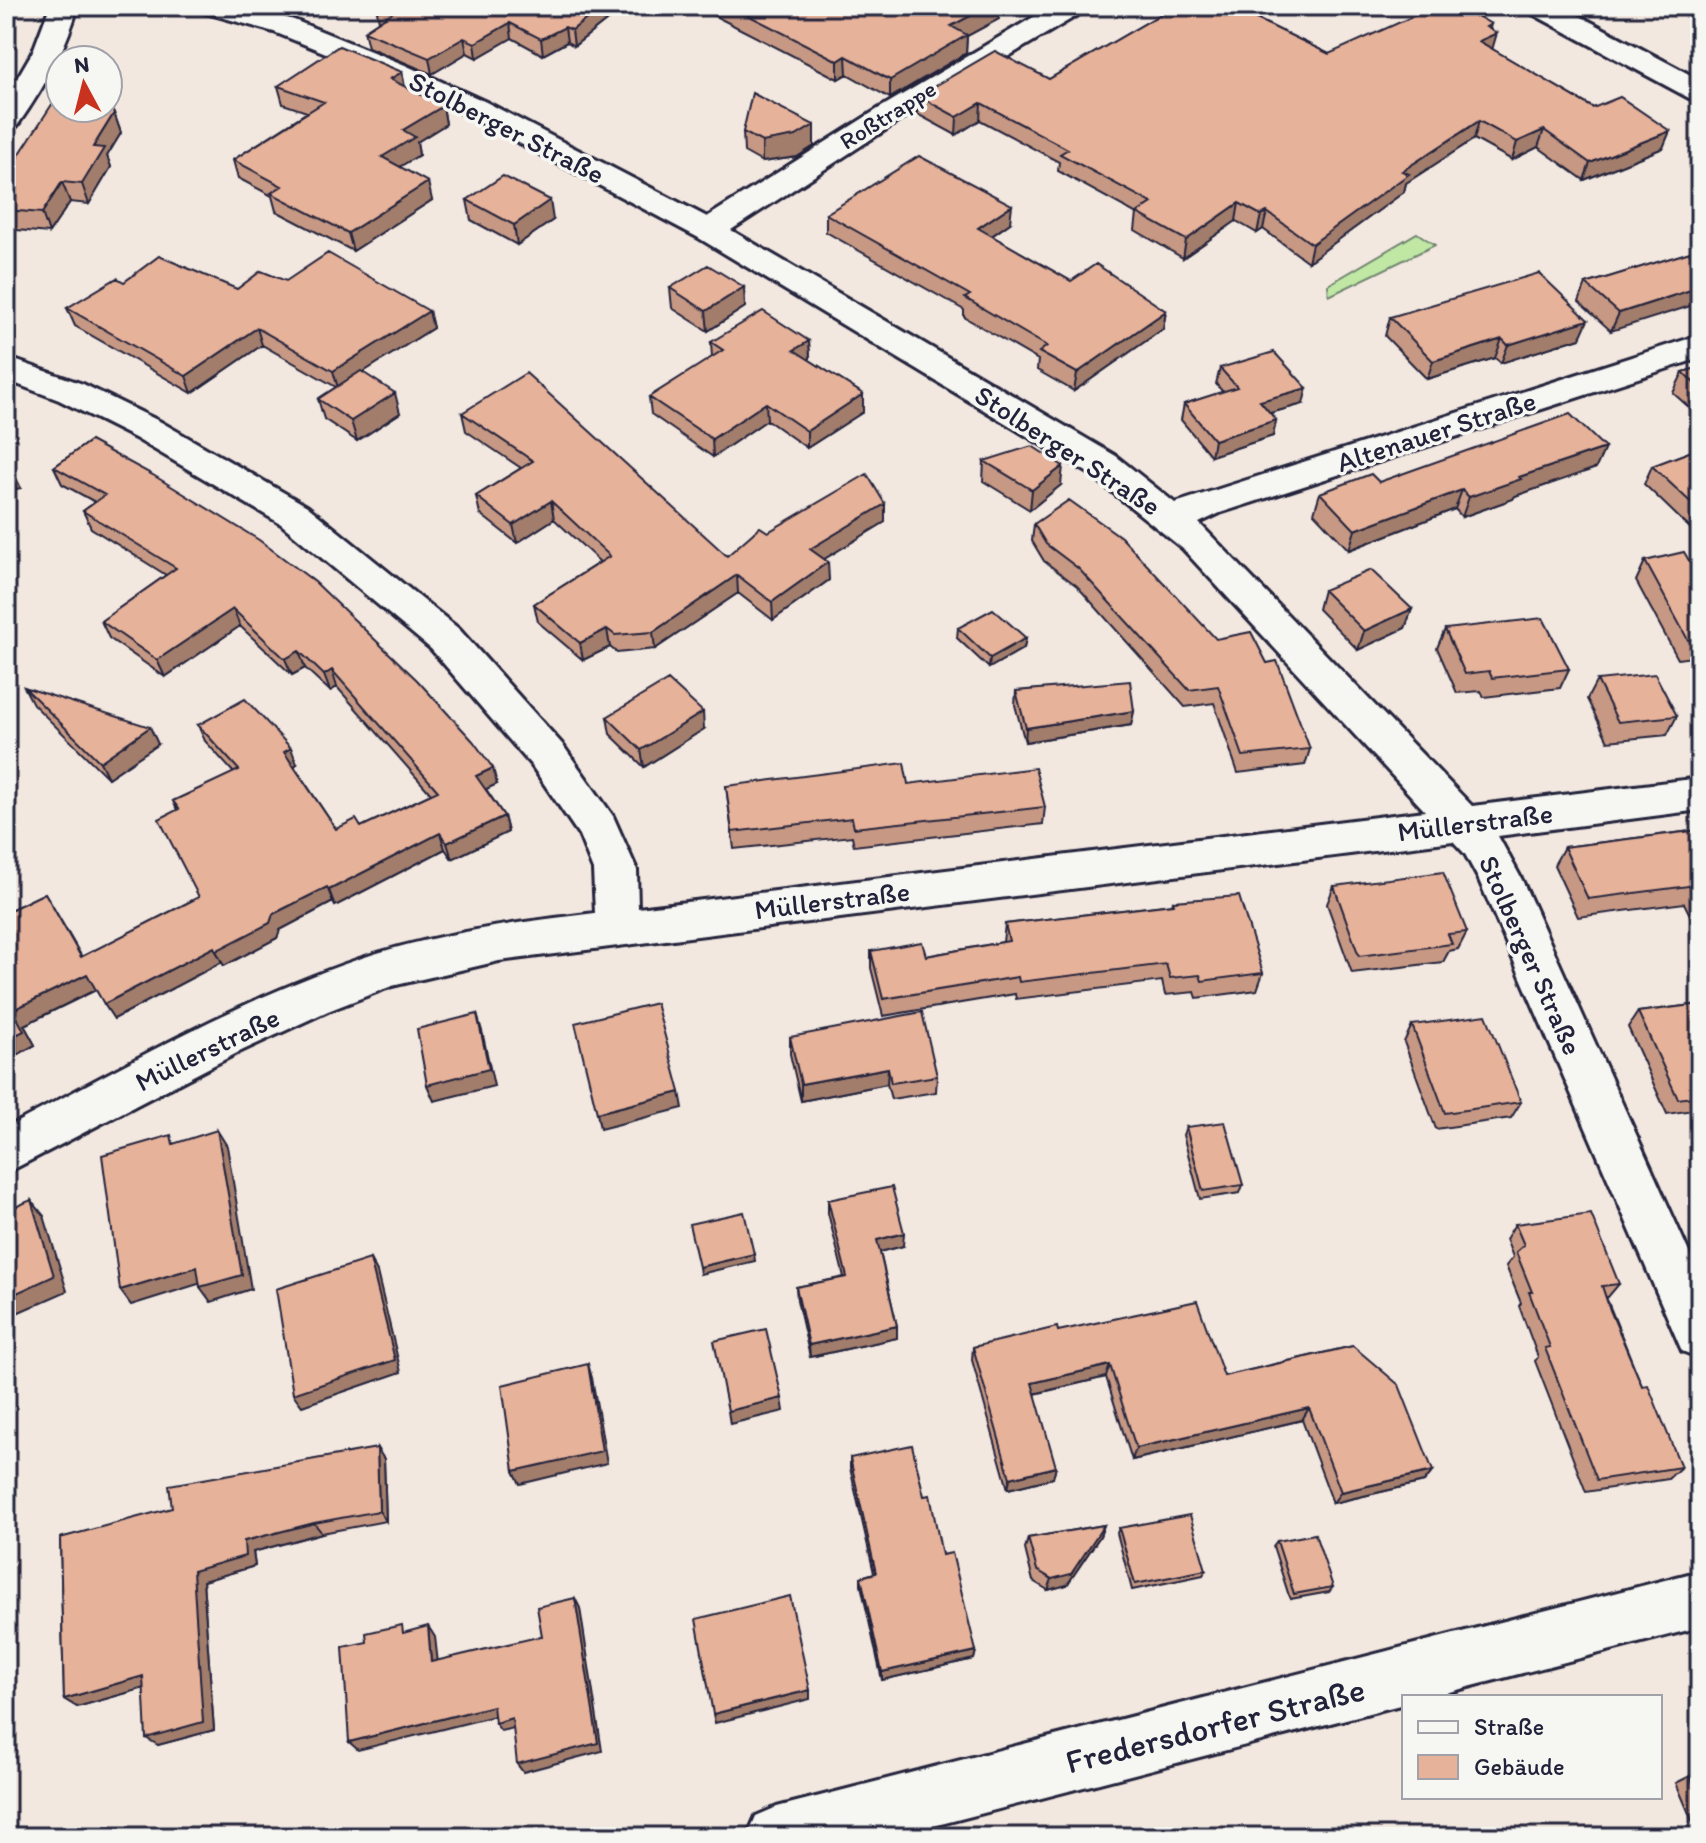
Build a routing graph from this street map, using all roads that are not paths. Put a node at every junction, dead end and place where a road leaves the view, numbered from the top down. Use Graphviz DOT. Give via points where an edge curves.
graph roads {
  1 [pos="64,6"];
  2 [pos="213,6"];
  3 [pos="1073,6"];
  4 [pos="1539,6"];
  5 [pos="298,16"];
  6 [pos="1700,92"];
  7 [pos="6,120"];
  8 [pos="708,230"];
  9 [pos="1700,346"];
  10 [pos="6,368"];
  11 [pos="1174,519"];
  12 [pos="1700,794"];
  13 [pos="1463,824"];
  14 [pos="617,927"];
  15 [pos="6,1152"];
  16 [pos="1700,1334"];
  17 [pos="1700,1599"];
  18 [pos="777,1837"];
  1 -- 7 [label="street" via="43,64"];
  2 -- 5 [label="street, Stolberger Straße"];
  3 -- 8 [label="street, Roßtrappe"];
  4 -- 6 [label="street"];
  5 -- 8 [label="street, Stolberger Straße"];
  8 -- 11 [label="street, Stolberger Straße" via="1103,465"];
  9 -- 11 [label="street, Altenauer Straße"];
  10 -- 14 [label="street" via="71,392 148,430 294,515 445,639 547,755 598,828 615,870"];
  11 -- 13 [label="street, Stolberger Straße"];
  12 -- 13 [label="street, Müllerstraße"];
  13 -- 14 [label="street, Müllerstraße"];
  13 -- 16 [label="street, Stolberger Straße" via="1480,842 1500,880"];
  14 -- 15 [label="street, Müllerstraße" via="499,943 356,979 227,1035"];
  17 -- 18 [label="street, Fredersdorfer Straße"];
}
